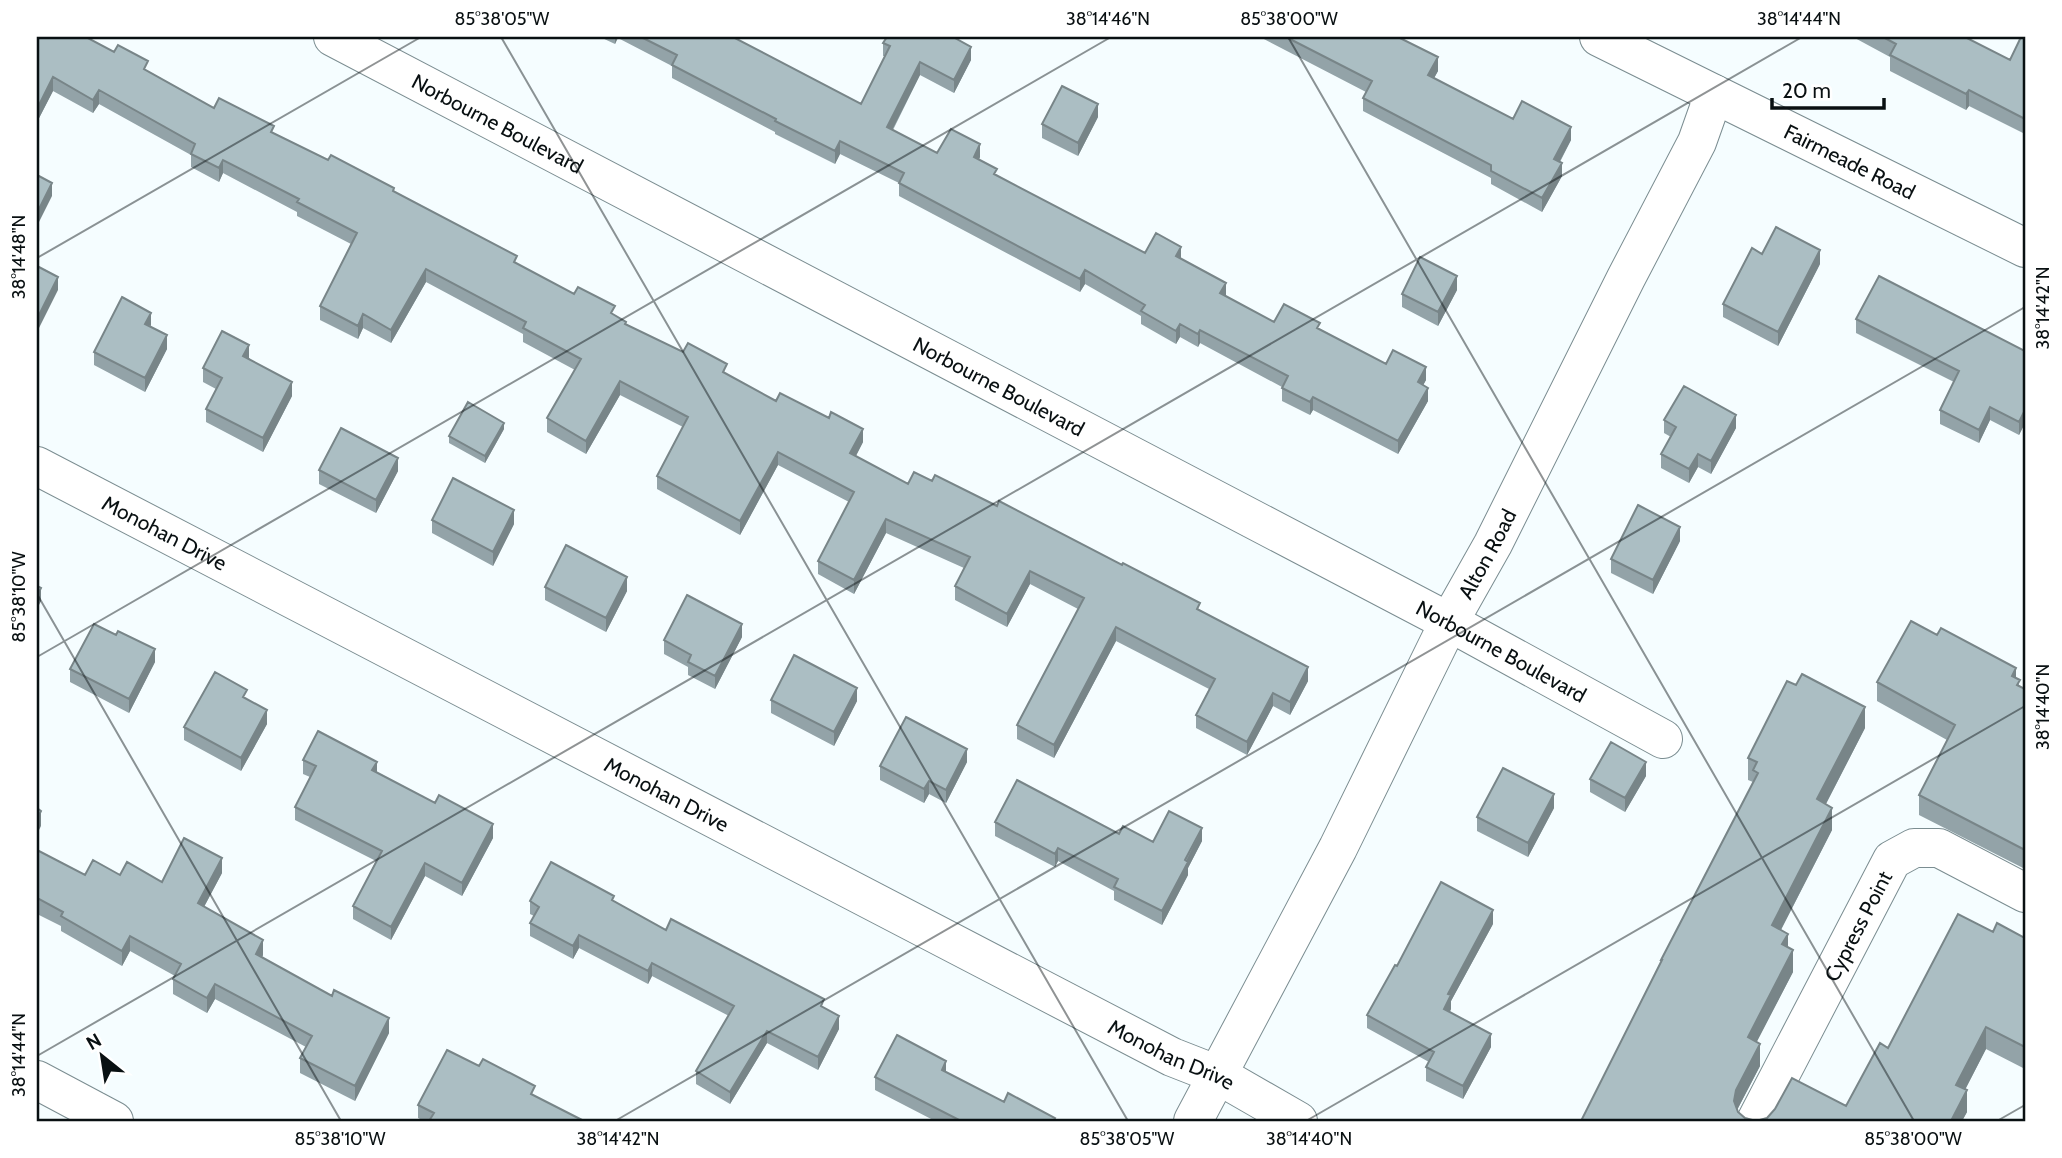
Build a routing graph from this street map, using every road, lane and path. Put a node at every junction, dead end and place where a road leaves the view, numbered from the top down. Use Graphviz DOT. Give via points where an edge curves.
graph roads {
  1 [pos="333,37"];
  2 [pos="1599,37"];
  3 [pos="1714,94"];
  4 [pos="2025,248"];
  5 [pos="37,466"];
  6 [pos="1449,622"];
  7 [pos="1663,738"];
  8 [pos="2025,893"];
  9 [pos="1218,1075"];
  10 [pos="37,1080"];
  11 [pos="114,1121"];
  12 [pos="1194,1121"];
  13 [pos="1298,1121"];
  14 [pos="1756,1121"];
  1 -- 6 [label="street, Norbourne Boulevard"];
  2 -- 3 [label="street, Fairmeade Road"];
  3 -- 4 [label="street, Fairmeade Road"];
  3 -- 6 [label="street, Alton Road" via="1697,142"];
  5 -- 9 [label="street, Monohan Drive" via="1172,1057"];
  6 -- 7 [label="street, Norbourne Boulevard"];
  6 -- 9 [label="street, Alton Road" via="1338,848"];
  8 -- 14 [label="street, Cypress Point" via="1940,848 1914,848 1892,860"];
  9 -- 12 [label="street, Alton Road"];
  9 -- 13 [label="street, Monohan Drive"];
  10 -- 11 [label="street"];
}
